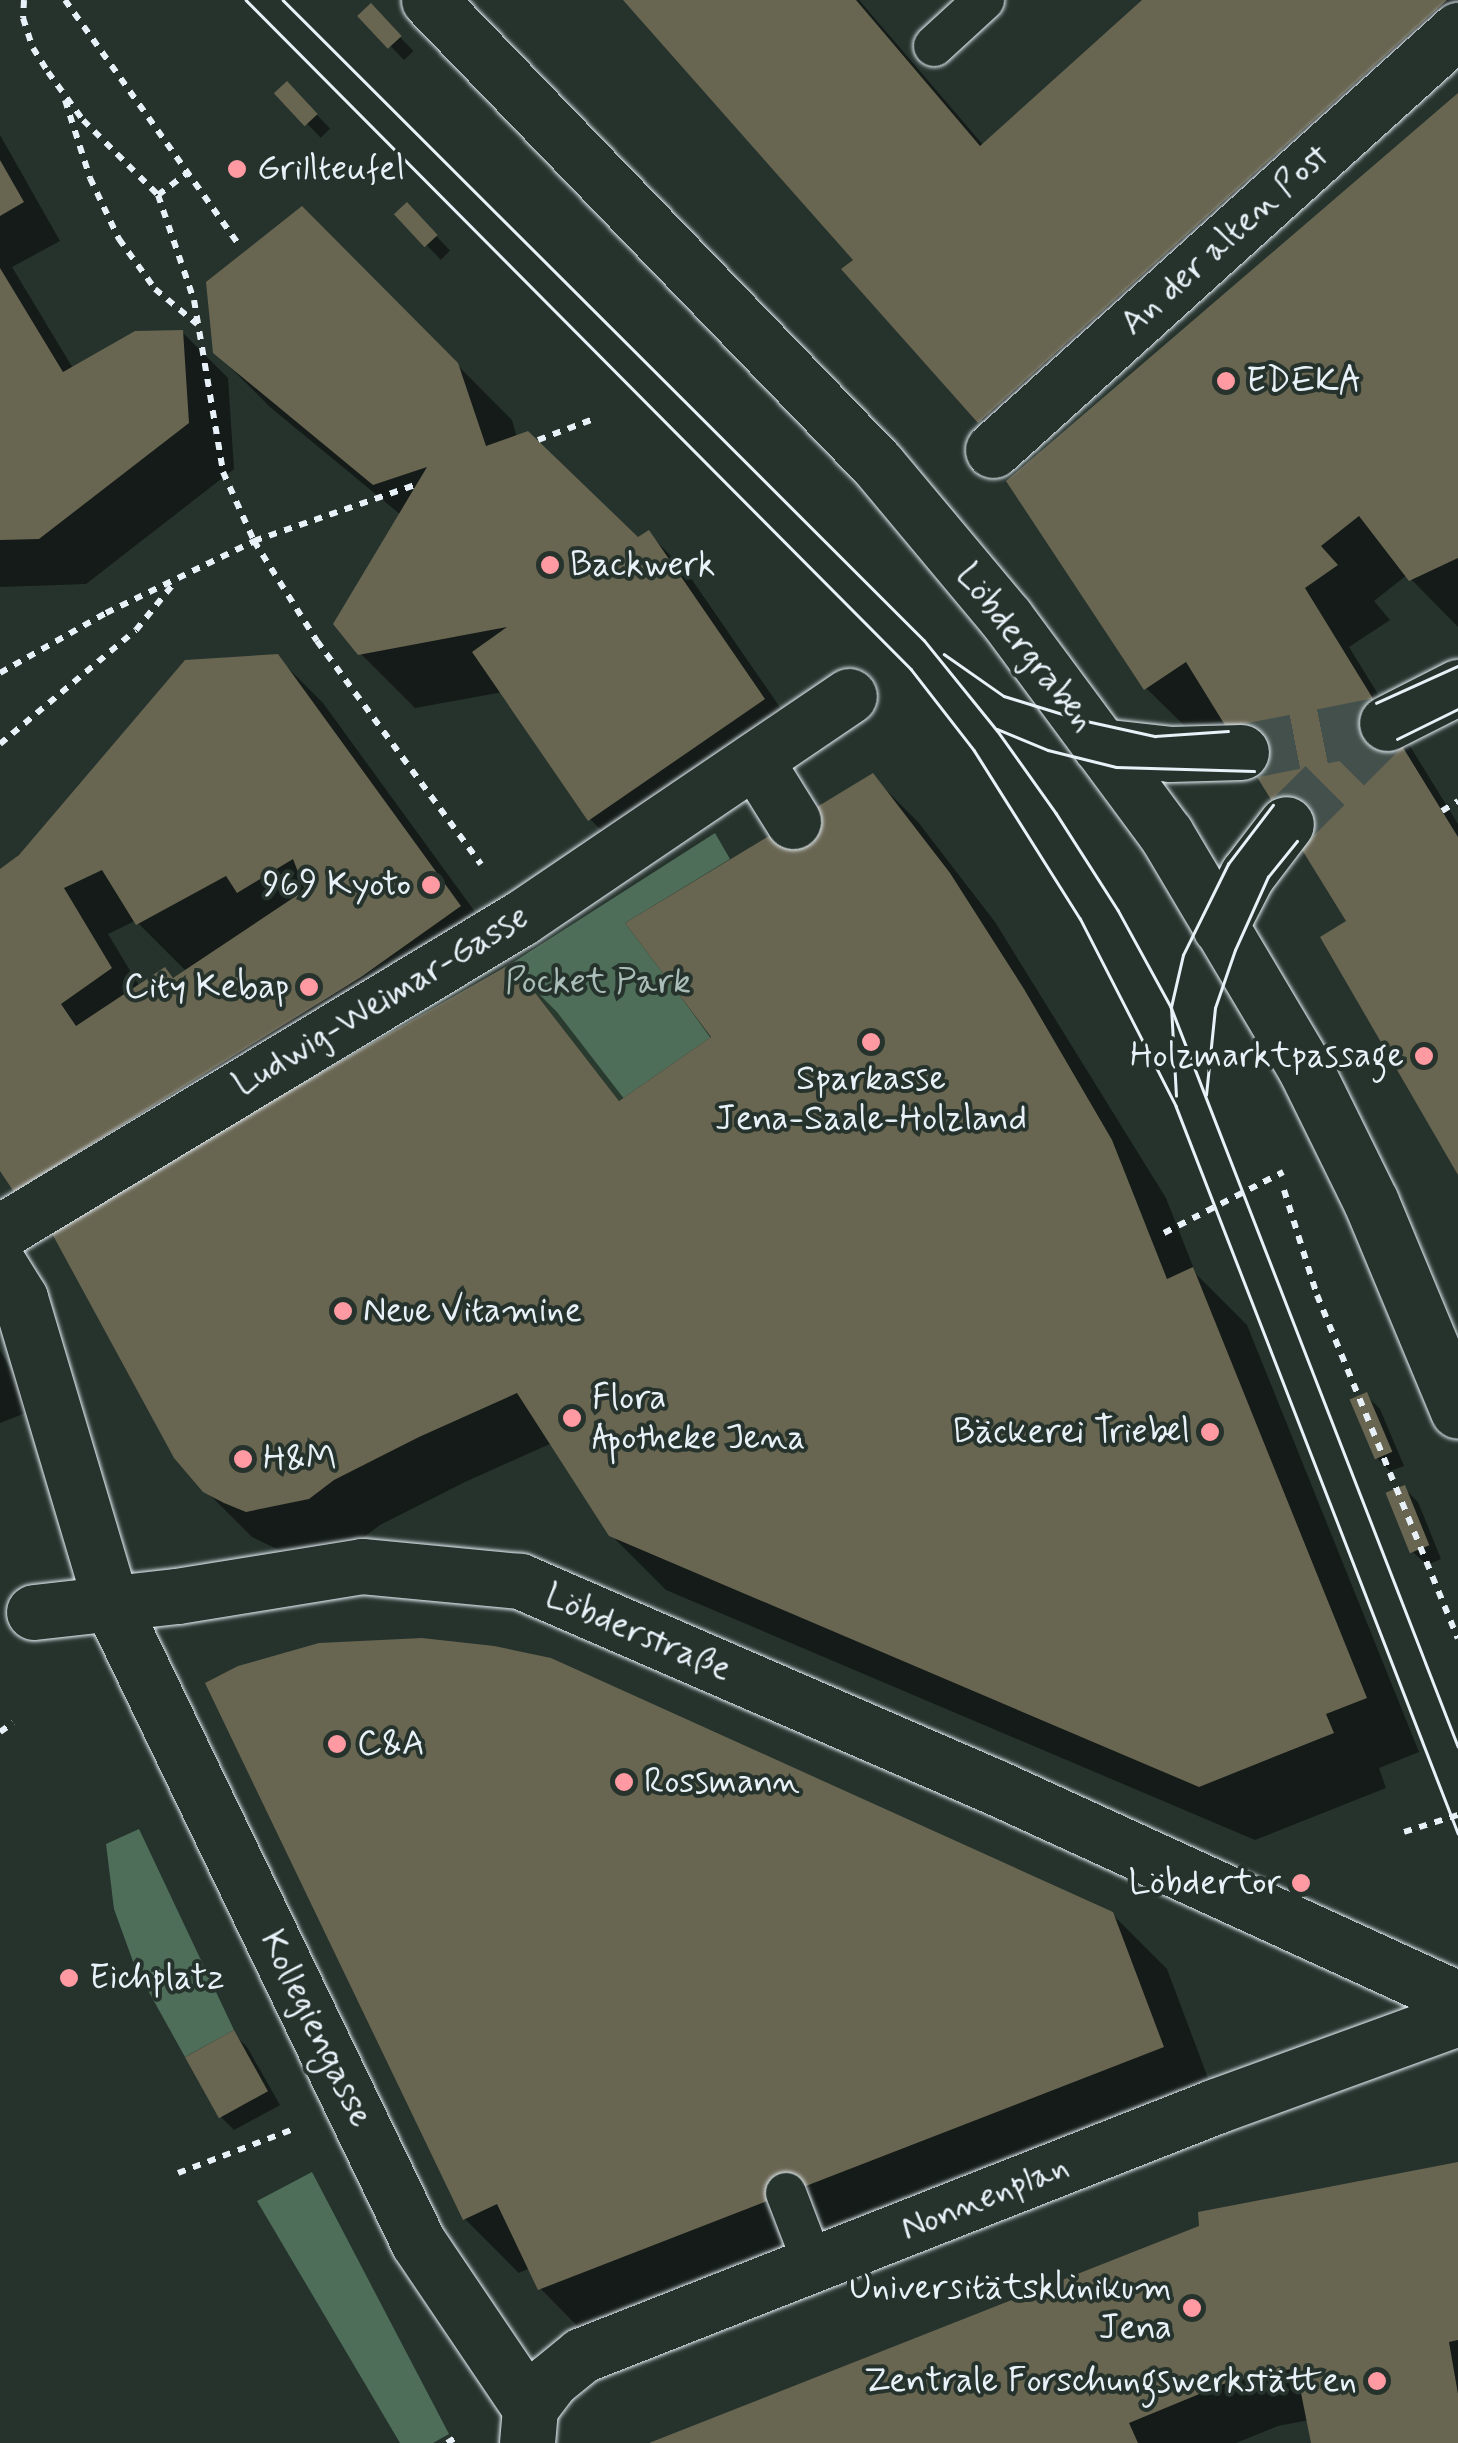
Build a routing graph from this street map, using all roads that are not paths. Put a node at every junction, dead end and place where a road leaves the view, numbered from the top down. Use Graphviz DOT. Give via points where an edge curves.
graph roads {
  1 [pos="429,0"];
  2 [pos="984,0"];
  3 [pos="1458,30"];
  4 [pos="934,46"];
  5 [pos="993,450"];
  6 [pos="1458,688"];
  7 [pos="849,696"];
  8 [pos="1387,722"];
  9 [pos="1100,746"];
  10 [pos="1241,752"];
  11 [pos="755,760"];
  12 [pos="793,821"];
  13 [pos="1286,824"];
  14 [pos="1220,927"];
  15 [pos="0,1232"];
  16 [pos="0,1266"];
  17 [pos="1458,1411"];
  18 [pos="111,1604"];
  19 [pos="34,1612"];
  20 [pos="1458,1998"];
  21 [pos="1458,2018"];
  22 [pos="786,2193"];
  23 [pos="814,2266"];
  24 [pos="529,2426"];
  1 -- 9 [label="street, Löbdergraben" via="878,465 1006,618"];
  2 -- 4 [label="lane"];
  3 -- 5 [label="street, An der alten Post"];
  6 -- 8 [label="street"];
  7 -- 11 [label="street, Ludwig-Weimar-Gasse"];
  9 -- 10 [label="street" via="1170,754"];
  9 -- 14 [label="street, Löbdergraben" via="1166,834"];
  11 -- 12 [label="street"];
  11 -- 15 [label="street, Ludwig-Weimar-Gasse" via="521,918"];
  13 -- 14 [label="street" via="1247,875"];
  14 -- 17 [label="street, Löbdergraben" via="1305,1068 1371,1202"];
  16 -- 18 [label="street" via="20,1298"];
  18 -- 19 [label="street, Löbderstraße"];
  18 -- 20 [label="street, Löbderstraße" via="362,1566 520,1581"];
  18 -- 24 [label="street, Kollegiengasse" via="418,2242"];
  21 -- 23 [label="street, Nonnenplan"];
  22 -- 23 [label="lane"];
  23 -- 24 [label="street, Nonnenplan" via="582,2355 550,2381"];
}
